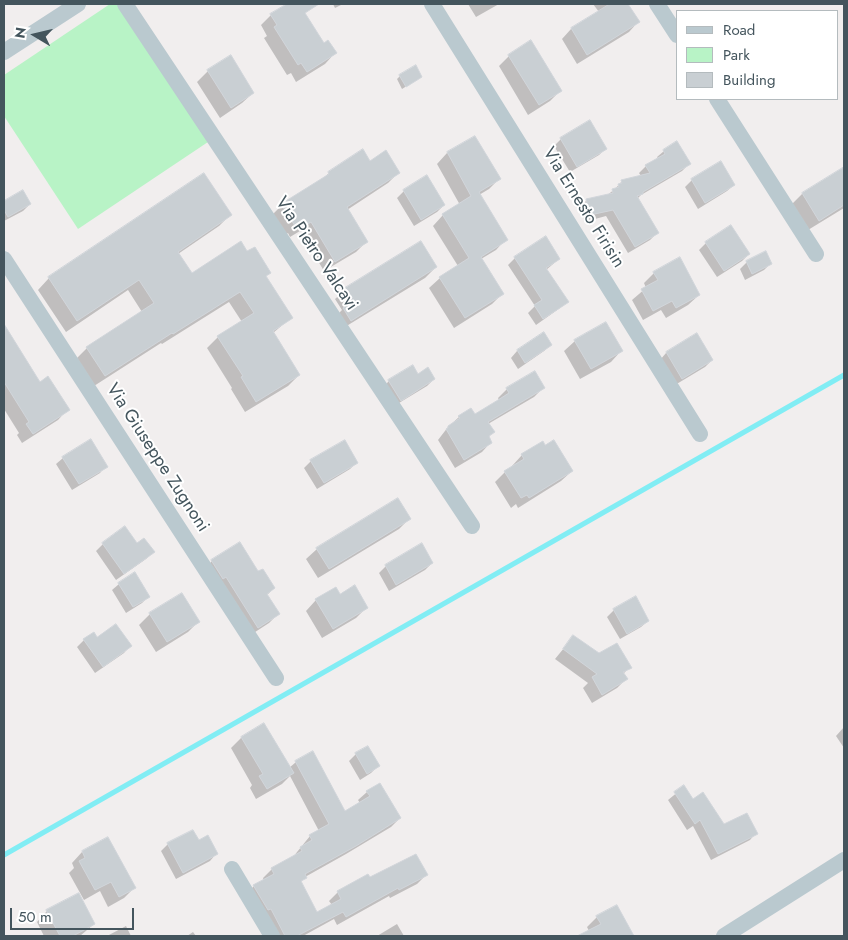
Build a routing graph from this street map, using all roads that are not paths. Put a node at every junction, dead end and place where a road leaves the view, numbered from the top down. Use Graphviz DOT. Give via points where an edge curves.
graph roads {
  1 [pos="78,4"];
  2 [pos="125,4"];
  3 [pos="432,4"];
  4 [pos="657,4"];
  5 [pos="676,33"];
  6 [pos="4,52"];
  7 [pos="718,100"];
  8 [pos="816,254"];
  9 [pos="4,259"];
  10 [pos="700,434"];
  11 [pos="472,526"];
  12 [pos="276,678"];
  13 [pos="844,860"];
  14 [pos="232,869"];
  15 [pos="272,936"];
  16 [pos="724,936"];
  1 -- 6 [label="street"];
  2 -- 11 [label="street, Via Pietro Valcavi"];
  3 -- 10 [label="street, Via Ernesto Firisin"];
  4 -- 5 [label="street"];
  7 -- 8 [label="street"];
  9 -- 12 [label="street, Via Giuseppe Zugnoni"];
  13 -- 16 [label="street"];
  14 -- 15 [label="street"];
}
